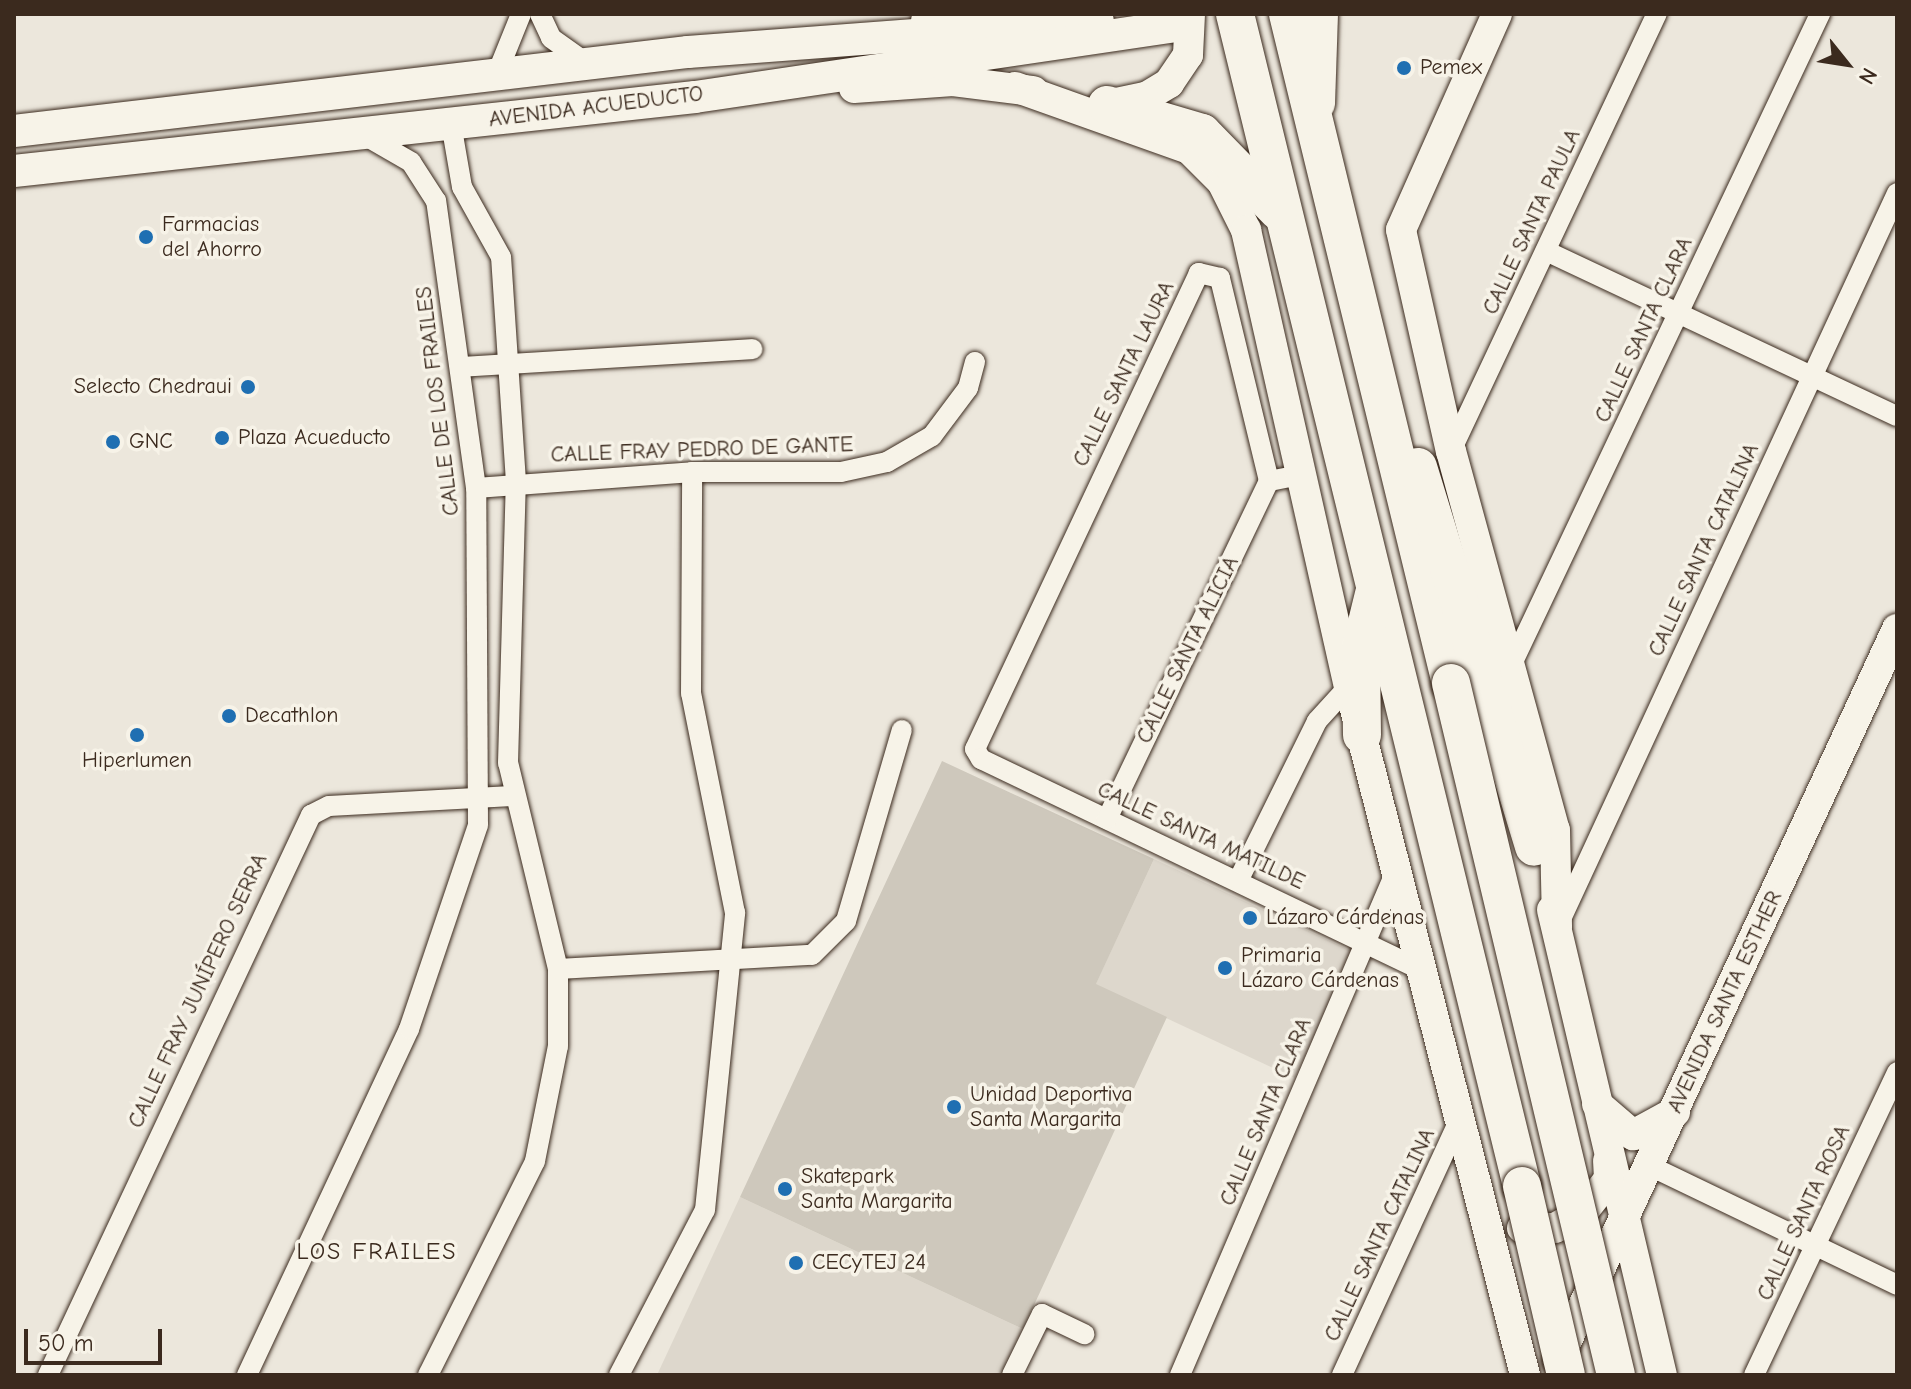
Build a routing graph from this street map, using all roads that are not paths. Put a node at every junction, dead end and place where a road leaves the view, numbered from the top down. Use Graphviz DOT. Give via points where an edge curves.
graph roads {
  1 [pos="976,14"];
  2 [pos="1141,14"];
  3 [pos="1235,14"];
  4 [pos="1288,14"];
  5 [pos="1323,14"];
  6 [pos="1497,14"];
  7 [pos="1657,14"];
  8 [pos="1820,14"];
  9 [pos="530,20"];
  10 [pos="1183,20"];
  11 [pos="822,43"];
  12 [pos="589,65"];
  13 [pos="496,76"];
  14 [pos="1015,87"];
  15 [pos="695,97"];
  16 [pos="1107,105"];
  17 [pos="451,123"];
  18 [pos="15,130"];
  19 [pos="361,133"];
  20 [pos="1321,146"];
  21 [pos="14,171"];
  22 [pos="1897,193"];
  23 [pos="1284,219"];
  24 [pos="1546,251"];
  25 [pos="1678,314"];
  26 [pos="752,349"];
  27 [pos="508,360"];
  28 [pos="975,362"];
  29 [pos="460,367"];
  30 [pos="1811,376"];
  31 [pos="1379,389"];
  32 [pos="1897,416"];
  33 [pos="1451,451"];
  34 [pos="692,472"];
  35 [pos="1305,474"];
  36 [pos="1269,481"];
  37 [pos="516,482"];
  38 [pos="476,488"];
  39 [pos="1375,592"];
  40 [pos="1897,629"];
  41 [pos="1511,666"];
  42 [pos="1349,686"];
  43 [pos="902,730"];
  44 [pos="1362,735"];
  45 [pos="976,737"];
  46 [pos="481,796"];
  47 [pos="512,796"];
  48 [pos="1107,819"];
  49 [pos="1534,847"];
  50 [pos="1398,869"];
  51 [pos="1239,879"];
  52 [pos="1557,927"];
  53 [pos="1366,941"];
  54 [pos="729,965"];
  55 [pos="558,969"];
  56 [pos="1422,970"];
  57 [pos="1897,1072"];
  58 [pos="1595,1101"];
  59 [pos="1675,1112"];
  60 [pos="1461,1116"];
  61 [pos="1608,1161"];
  62 [pos="1650,1166"];
  63 [pos="1481,1192"];
  64 [pos="1624,1215"];
  65 [pos="1522,1228"];
  66 [pos="1816,1247"];
  67 [pos="1897,1285"];
  68 [pos="1084,1334"];
  69 [pos="48,1375"];
  70 [pos="247,1375"];
  71 [pos="428,1375"];
  72 [pos="619,1375"];
  73 [pos="1012,1375"];
  74 [pos="1180,1375"];
  75 [pos="1342,1375"];
  76 [pos="1525,1375"];
  77 [pos="1552,1375"];
  78 [pos="1566,1375"];
  79 [pos="1616,1375"];
  80 [pos="1662,1375"];
  81 [pos="1754,1375"];
  1 -- 11 [label="main road" via="840,34"];
  2 -- 11 [label="main road, AVENIDA ACUEDUCTO"];
  3 -- 23 [label="highway"];
  4 -- 20 [label="highway"];
  5 -- 20 [label="main road"];
  6 -- 33 [label="main road" via="1406,207 1403,240"];
  7 -- 24 [label="street, CALLE SANTA PAULA"];
  8 -- 25 [label="street, CALLE SANTA CLARA"];
  9 -- 12 [label="street"];
  9 -- 13 [label="street"];
  10 -- 15 [label="main road, AVENIDA ACUEDUCTO" via="1138,37 843,71"];
  10 -- 16 [label="main road" via="1188,55 1169,83 1146,97"];
  11 -- 12 [label="main road, AVENIDA ACUEDUCTO"];
  12 -- 13 [label="main road, AVENIDA ACUEDUCTO"];
  13 -- 18 [label="main road, AVENIDA ACUEDUCTO"];
  14 -- 15 [label="main road" via="918,82 745,99"];
  14 -- 16 [label="main road"];
  14 -- 35 [label="main road" via="1168,138 1222,182 1253,253"];
  15 -- 17 [label="main road, AVENIDA ACUEDUCTO"];
  16 -- 23 [label="highway" via="1202,133"];
  17 -- 19 [label="main road, AVENIDA ACUEDUCTO"];
  17 -- 27 [label="street" via="462,187 501,257"];
  19 -- 21 [label="main road, AVENIDA ACUEDUCTO"];
  19 -- 29 [label="street, CALLE DE LOS FRAILES" via="411,162 436,201"];
  20 -- 31 [label="highway"];
  22 -- 30 [label="street, CALLE SANTA CATALINA"];
  23 -- 39 [label="highway"];
  24 -- 25 [label="street"];
  24 -- 33 [label="street, CALLE SANTA PAULA"];
  25 -- 30 [label="street"];
  25 -- 41 [label="street, CALLE SANTA CLARA"];
  26 -- 27 [label="street"];
  27 -- 29 [label="street"];
  27 -- 37 [label="street"];
  28 -- 34 [label="street, CALLE FRAY PEDRO DE GANTE" via="968,388 911,453 841,472"];
  29 -- 38 [label="street, CALLE DE LOS FRAILES"];
  30 -- 32 [label="street"];
  30 -- 52 [label="street, CALLE SANTA CATALINA"];
  31 -- 49 [label="highway" via="1438,515 1488,709"];
  31 -- 79 [label="highway, bridge"];
  33 -- 41 [label="main road"];
  34 -- 37 [label="street, CALLE FRAY PEDRO DE GANTE"];
  34 -- 54 [label="street" via="691,693 735,913"];
  35 -- 36 [label="street"];
  35 -- 42 [label="main road"];
  36 -- 45 [label="street, CALLE SANTA LAURA" via="1220,278 1199,273"];
  36 -- 48 [label="street, CALLE SANTA ALICIA"];
  37 -- 38 [label="street, CALLE FRAY PEDRO DE GANTE"];
  37 -- 47 [label="street"];
  38 -- 46 [label="street, CALLE DE LOS FRAILES"];
  39 -- 44 [label="highway" via="1361,647"];
  39 -- 78 [label="highway, bridge"];
  40 -- 59 [label="main road, AVENIDA SANTA ESTHER"];
  41 -- 52 [label="main road" via="1555,830"];
  42 -- 44 [label="main road"];
  42 -- 51 [label="street" via="1317,721"];
  43 -- 54 [label="street" via="846,921 833,940 812,955"];
  44 -- 50 [label="main road"];
  45 -- 48 [label="street, CALLE SANTA MATILDE" via="981,759"];
  46 -- 47 [label="street, CALLE FRAY JUNÍPERO SERRA"];
  46 -- 69 [label="street, CALLE FRAY JUNÍPERO SERRA" via="329,806 311,815"];
  46 -- 70 [label="street, CALLE DE LOS FRAILES" via="447,931 409,1029"];
  47 -- 55 [label="street"];
  48 -- 51 [label="street, CALLE SANTA MATILDE"];
  49 -- 52 [label="main road"];
  50 -- 53 [label="street, CALLE SANTA CLARA"];
  50 -- 56 [label="main road"];
  51 -- 53 [label="street, CALLE SANTA MATILDE"];
  52 -- 58 [label="main road"];
  53 -- 56 [label="street, CALLE SANTA MATILDE"];
  53 -- 74 [label="street, CALLE SANTA CLARA"];
  54 -- 55 [label="street"];
  54 -- 72 [label="street" via="705,1210"];
  55 -- 71 [label="street" via="558,1046 535,1161"];
  56 -- 60 [label="main road"];
  57 -- 66 [label="street, CALLE SANTA ROSA"];
  58 -- 59 [label="main road" via="1633,1135"];
  58 -- 61 [label="main road"];
  59 -- 62 [label="main road, AVENIDA SANTA ESTHER"];
  60 -- 63 [label="main road"];
  60 -- 75 [label="street, CALLE SANTA CATALINA"];
  61 -- 64 [label="main road"];
  61 -- 65 [label="main road" via="1609,1179 1583,1212 1555,1228"];
  62 -- 64 [label="main road, AVENIDA SANTA ESTHER"];
  62 -- 66 [label="street"];
  63 -- 65 [label="main road"];
  63 -- 76 [label="main road"];
  64 -- 65 [label="main road" via="1569,1238"];
  64 -- 77 [label="main road, AVENIDA SANTA ESTHER"];
  64 -- 80 [label="main road"];
  66 -- 67 [label="street"];
  66 -- 81 [label="street, CALLE SANTA ROSA"];
  68 -- 73 [label="street" via="1042,1314"];
}
